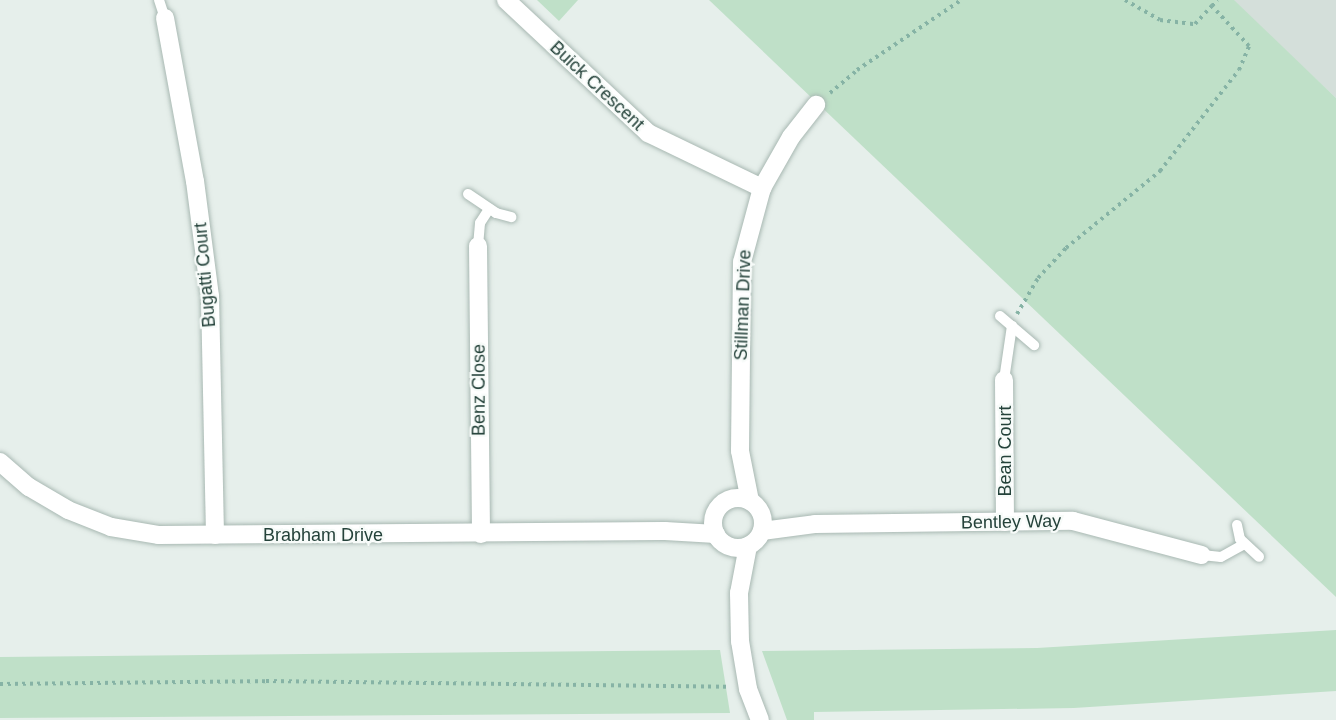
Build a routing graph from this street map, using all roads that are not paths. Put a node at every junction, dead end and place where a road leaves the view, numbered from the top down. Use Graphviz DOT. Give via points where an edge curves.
graph roads {
  1 [pos="159,0"];
  2 [pos="506,0"];
  3 [pos="165,18"];
  4 [pos="816,105"];
  5 [pos="762,188"];
  6 [pos="468,194"];
  7 [pos="489,209"];
  8 [pos="511,217"];
  9 [pos="478,246"];
  10 [pos="1000,316"];
  11 [pos="1012,326"];
  12 [pos="1034,345"];
  13 [pos="1004,380"];
  14 [pos="740,451"];
  15 [pos="0,462"];
  16 [pos="729,500"];
  17 [pos="715,515"];
  18 [pos="757,515"];
  19 [pos="1005,522"];
  20 [pos="1237,525"];
  21 [pos="665,531"];
  22 [pos="481,534"];
  23 [pos="215,535"];
  24 [pos="722,540"];
  25 [pos="1244,544"];
  26 [pos="748,546"];
  27 [pos="1202,555"];
  28 [pos="1258,557"];
  29 [pos="739,593"];
  30 [pos="760,720"];
  1 -- 3 [label="lane"];
  2 -- 5 [label="street, Buick Crescent" via="648,133"];
  3 -- 23 [label="street, Bugatti Court" via="195,181 210,296"];
  4 -- 5 [label="street, Stillman Drive" via="786,144"];
  5 -- 14 [label="street, Stillman Drive" via="742,262"];
  6 -- 7 [label="lane"];
  7 -- 8 [label="lane"];
  7 -- 9 [label="lane" via="480,223"];
  9 -- 22 [label="street, Benz Close"];
  10 -- 11 [label="lane"];
  11 -- 12 [label="lane"];
  11 -- 13 [label="lane"];
  13 -- 19 [label="street, Bean Court"];
  14 -- 16 [label="street, Stillman Drive"];
  14 -- 18 [label="street, Stillman Drive"];
  15 -- 23 [label="street, Brabham Drive" via="46,499 111,527 159,535"];
  16 -- 17 [label="street"];
  16 -- 18 [label="street, Bentley Way"];
  17 -- 21 [label="street, Brabham Drive"];
  17 -- 24 [label="street"];
  18 -- 19 [label="street, Bentley Way" via="815,524"];
  18 -- 26 [label="street"];
  19 -- 27 [label="street, Bentley Way" via="1091,523"];
  20 -- 25 [label="lane"];
  21 -- 22 [label="street, Brabham Drive"];
  21 -- 24 [label="street, Brabham Drive"];
  22 -- 23 [label="street, Brabham Drive"];
  24 -- 26 [label="street, Brabham Drive"];
  24 -- 29 [label="street"];
  25 -- 27 [label="lane" via="1221,557"];
  25 -- 28 [label="lane"];
  26 -- 29 [label="street"];
  29 -- 30 [label="street" via="742,658"];
}
